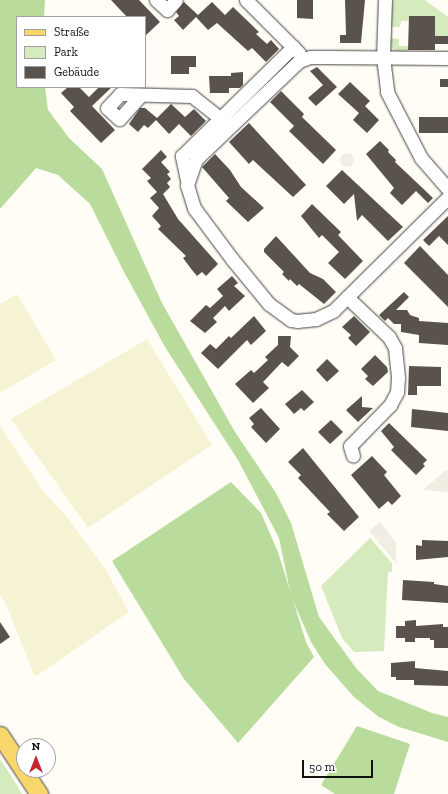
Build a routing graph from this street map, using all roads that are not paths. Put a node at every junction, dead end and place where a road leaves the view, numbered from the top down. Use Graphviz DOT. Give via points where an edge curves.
graph roads {
  1 [pos="156,0"];
  2 [pos="176,0"];
  3 [pos="246,0"];
  4 [pos="386,0"];
  5 [pos="293,47"];
  6 [pos="383,57"];
  7 [pos="305,58"];
  8 [pos="448,58"];
  9 [pos="140,96"];
  10 [pos="226,122"];
  11 [pos="448,189"];
  12 [pos="448,197"];
  13 [pos="347,297"];
  14 [pos="353,456"];
  15 [pos="0,735"];
  16 [pos="39,794"];
  1 -- 2 [label="street" via="167,10"];
  3 -- 5 [label="street"];
  4 -- 6 [label="street"];
  5 -- 7 [label="street"];
  5 -- 10 [label="street"];
  6 -- 7 [label="street"];
  6 -- 8 [label="street"];
  6 -- 11 [label="street" via="387,92 398,116 421,158"];
  7 -- 10 [label="street"];
  9 -- 10 [label="street" via="192,96"];
  10 -- 13 [label="street" via="196,159 187,180 190,200 200,216 269,304 291,320 316,319 333,311"];
  12 -- 13 [label="street"];
  13 -- 14 [label="street" via="389,337 395,348 398,378 397,392 390,405 350,446"];
  15 -- 16 [label="main road"];
}
